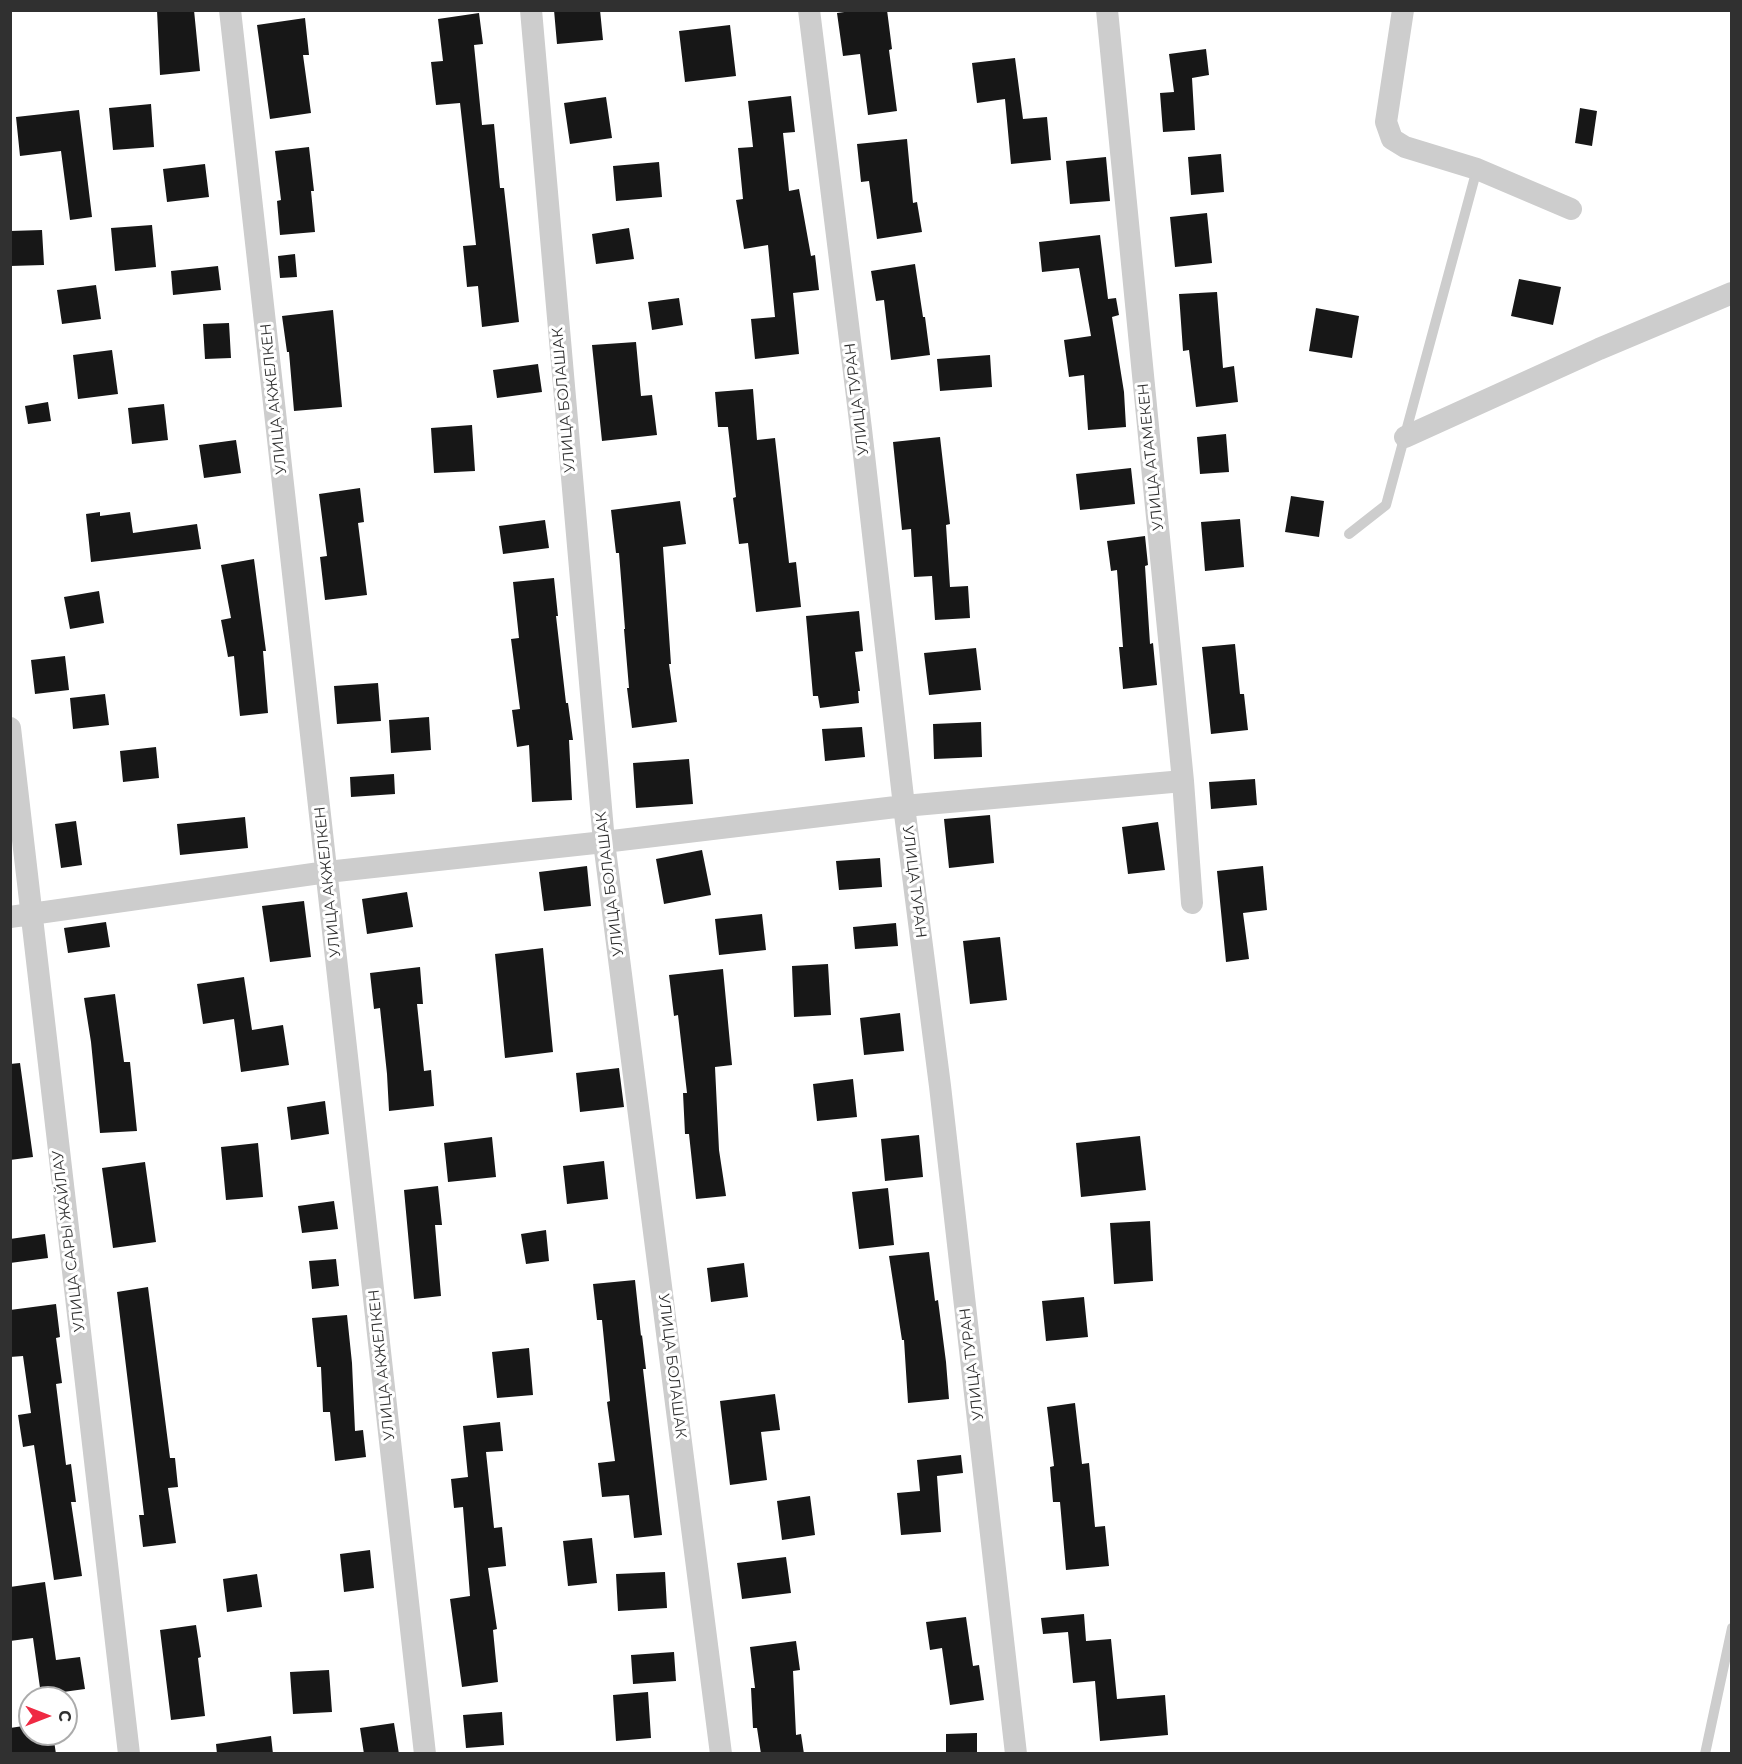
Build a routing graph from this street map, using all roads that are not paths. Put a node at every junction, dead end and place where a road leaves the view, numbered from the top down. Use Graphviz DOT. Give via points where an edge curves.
graph roads {
  1 [pos="230,10"];
  2 [pos="531,10"];
  3 [pos="809,10"];
  4 [pos="1107,10"];
  5 [pos="1403,10"];
  6 [pos="1477,170"];
  7 [pos="1571,209"];
  8 [pos="1731,293"];
  9 [pos="1405,436"];
  10 [pos="1349,534"];
  11 [pos="10,728"];
  12 [pos="1183,781"];
  13 [pos="904,806"];
  14 [pos="604,842"];
  15 [pos="327,872"];
  16 [pos="1192,903"];
  17 [pos="21,915"];
  18 [pos="1731,1628"];
  19 [pos="129,1754"];
  20 [pos="425,1754"];
  21 [pos="721,1754"];
  22 [pos="1016,1754"];
  23 [pos="1705,1754"];
  1 -- 15 [label="street, УЛИЦА АКЖЕЛКЕН"];
  2 -- 14 [label="street, УЛИЦА БОЛАШАК"];
  3 -- 13 [label="street, УЛИЦА ТУРАН"];
  4 -- 12 [label="street, УЛИЦА АТАМЕКЕН"];
  5 -- 6 [label="street" via="1386,122 1392,138 1405,147"];
  6 -- 7 [label="street"];
  6 -- 9 [label="lane"];
  8 -- 9 [label="street"];
  9 -- 10 [label="lane" via="1386,505"];
  11 -- 17 [label="street, УЛИЦА САРЫ ЖАЙЛАУ"];
  12 -- 13 [label="street"];
  12 -- 16 [label="street, УЛИЦА АТАМЕКЕН"];
  13 -- 14 [label="street"];
  13 -- 22 [label="street, УЛИЦА ТУРАН"];
  14 -- 15 [label="street"];
  14 -- 21 [label="street, УЛИЦА БОЛАШАК"];
  15 -- 17 [label="street"];
  15 -- 20 [label="street, УЛИЦА АКЖЕЛКЕН"];
  17 -- 19 [label="street, УЛИЦА САРЫ ЖАЙЛАУ"];
  18 -- 23 [label="lane"];
}
